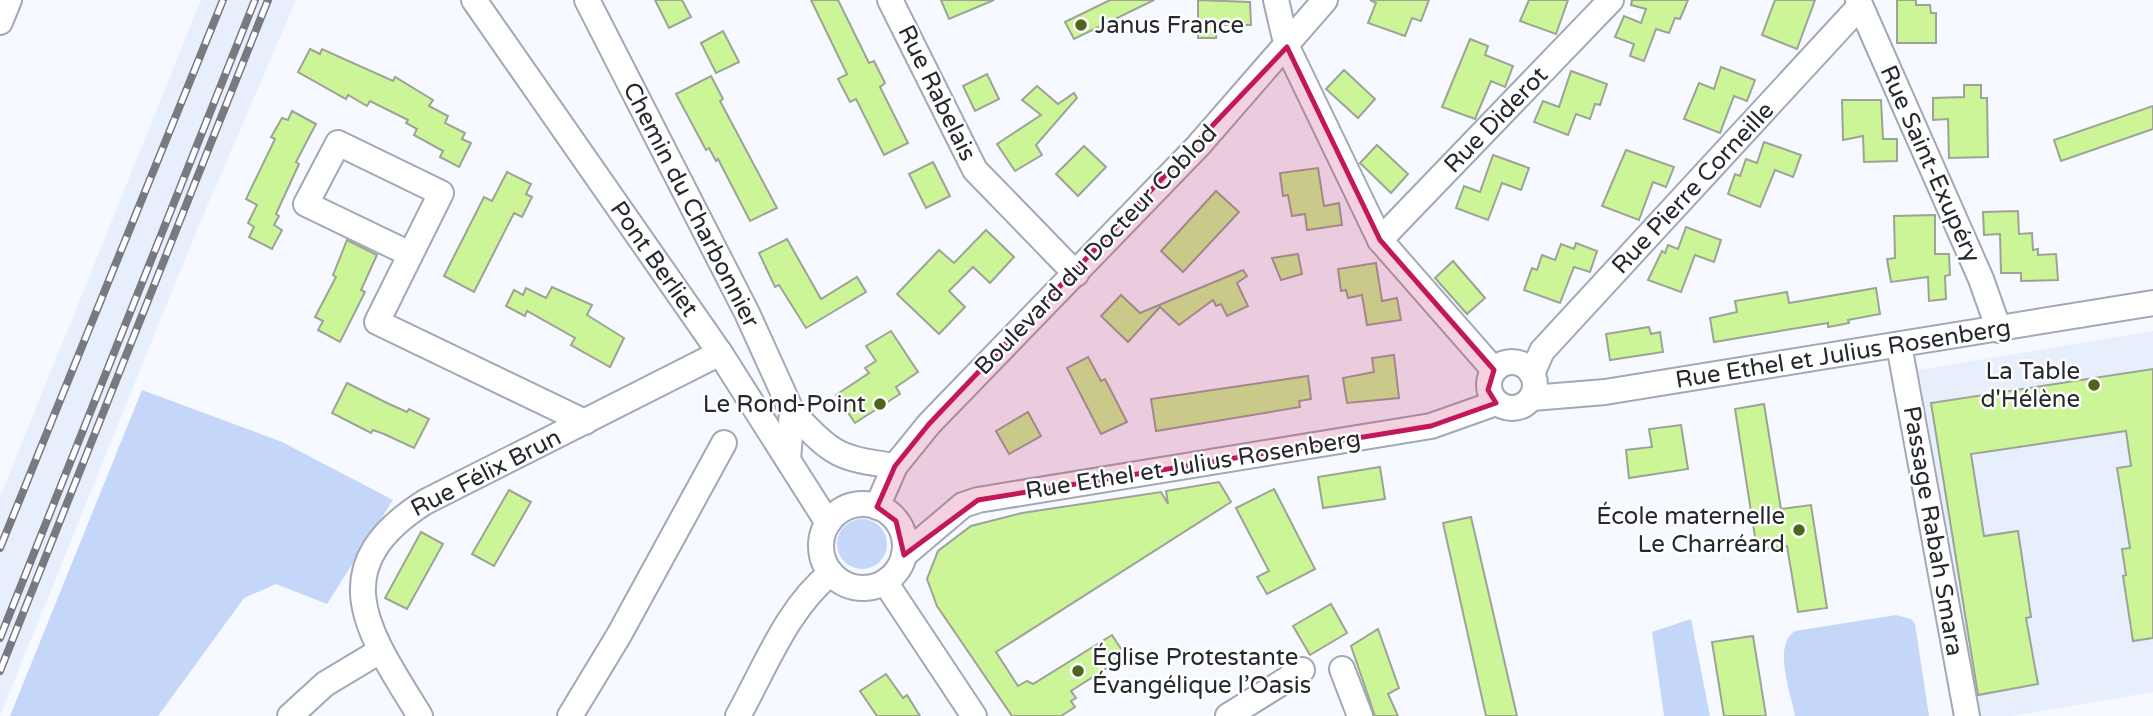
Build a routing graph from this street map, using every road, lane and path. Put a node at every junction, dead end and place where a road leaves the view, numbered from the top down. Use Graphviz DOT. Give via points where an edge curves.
graph roads {
  1 [pos="9,0"];
  2 [pos="474,0"];
  3 [pos="587,0"];
  4 [pos="890,0"];
  5 [pos="1276,0"];
  6 [pos="1325,0"];
  7 [pos="1611,0"];
  8 [pos="1859,3"];
  9 [pos="0,22"];
  10 [pos="1287,47"];
  11 [pos="1380,240"];
  12 [pos="410,254"];
  13 [pos="1076,274"];
  14 [pos="2153,303"];
  15 [pos="1999,330"];
  16 [pos="1899,345"];
  17 [pos="720,353"];
  18 [pos="1494,370"];
  19 [pos="1532,386"];
  20 [pos="1496,404"];
  21 [pos="792,412"];
  22 [pos="585,422"];
  23 [pos="724,443"];
  24 [pos="788,458"];
  25 [pos="895,466"];
  26 [pos="877,507"];
  27 [pos="828,523"];
  28 [pos="904,555"];
  29 [pos="831,573"];
  30 [pos="885,582"];
  31 [pos="380,651"];
  32 [pos="1342,669"];
  33 [pos="1302,670"];
  34 [pos="290,716"];
  35 [pos="420,716"];
  36 [pos="570,716"];
  37 [pos="738,716"];
  38 [pos="974,716"];
  39 [pos="1228,716"];
  40 [pos="1360,716"];
  41 [pos="1966,716"];
  1 -- 9 [label="street"];
  2 -- 17 [label="street, Pont Berliet"];
  3 -- 21 [label="street, Chemin du Charbonnier" via="747,313"];
  4 -- 13 [label="street, Rue Rabelais" via="975,170"];
  5 -- 10 [label="street"];
  6 -- 10 [label="street, Boulevard du Docteur Coblod"];
  7 -- 11 [label="street, Rue Diderot"];
  8 -- 15 [label="street, Rue Saint-Exupéry" via="1981,279"];
  8 -- 19 [label="street, Rue Pierre Corneille" via="1542,351"];
  10 -- 11 [label="street"];
  10 -- 13 [label="street, Boulevard du Docteur Coblod"];
  11 -- 18 [label="street"];
  12 -- 12 [label="street, Rue Félix Brun" via="441,193 338,142 306,204"];
  12 -- 22 [label="street, Rue Félix Brun" via="377,322"];
  13 -- 25 [label="street, Boulevard du Docteur Coblod" via="962,388"];
  14 -- 15 [label="street, Rue Ethel et Julius Rosenberg"];
  15 -- 16 [label="street, Rue Ethel et Julius Rosenberg"];
  16 -- 19 [label="street, Rue Ethel et Julius Rosenberg" via="1605,392"];
  16 -- 41 [label="street, Passage Rabah Smara"];
  17 -- 22 [label="street, Rue Félix Brun"];
  17 -- 24 [label="street, Pont Berliet"];
  18 -- 19 [label="street, Rue Ethel et Julius Rosenberg" via="1503,363 1525,366"];
  18 -- 20 [label="street" via="1488,390"];
  19 -- 20 [label="street, Rue Ethel et Julius Rosenberg" via="1520,408"];
  20 -- 28 [label="street, Rue Ethel et Julius Rosenberg" via="1431,426 978,500 963,505"];
  21 -- 24 [label="street, Chemin du Charbonnier"];
  21 -- 25 [label="street, Chemin du Charbonnier" via="836,453"];
  22 -- 31 [label="street, Rue Félix Brun" via="425,502 386,532 363,579 362,599"];
  23 -- 36 [label="street"];
  24 -- 27 [label="street, Pont Berliet"];
  25 -- 26 [label="street, Boulevard du Docteur Coblod"];
  26 -- 27 [label="street" via="849,506"];
  26 -- 28 [label="street" via="896,521"];
  27 -- 29 [label="street" via="821,543"];
  28 -- 30 [label="street"];
  29 -- 30 [label="street" via="839,581 862,588"];
  29 -- 37 [label="street" via="812,588 796,611"];
  30 -- 38 [label="street"];
  31 -- 34 [label="street" via="325,684"];
  31 -- 35 [label="street, Rue Félix Brun"];
  32 -- 40 [label="street"];
  33 -- 39 [label="street"];
}
